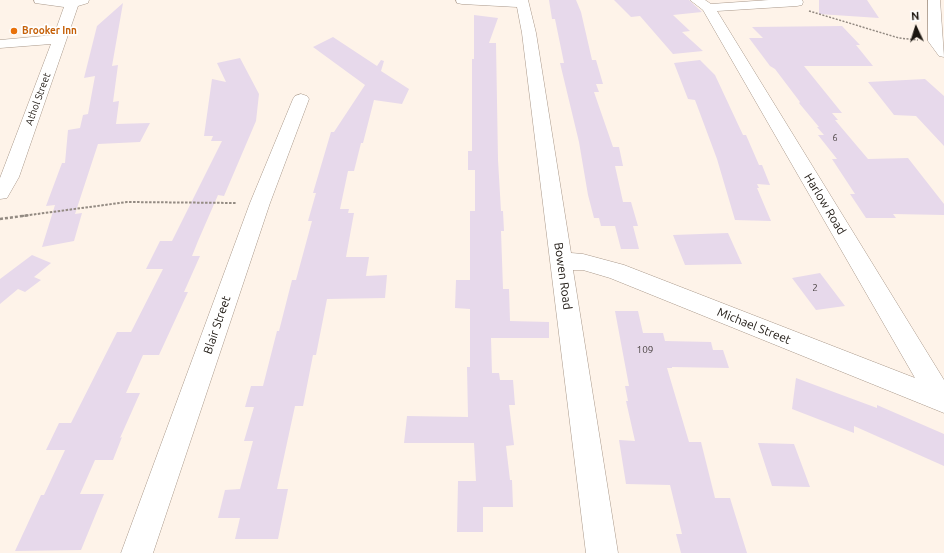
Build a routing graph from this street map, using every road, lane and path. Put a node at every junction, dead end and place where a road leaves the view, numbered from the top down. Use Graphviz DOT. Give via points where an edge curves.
graph roads {
  1 [pos="40,0"];
  2 [pos="462,0"];
  3 [pos="934,0"];
  4 [pos="78,2"];
  5 [pos="522,2"];
  6 [pos="797,2"];
  7 [pos="702,4"];
  8 [pos="59,40"];
  9 [pos="935,41"];
  10 [pos="0,44"];
  11 [pos="944,53"];
  12 [pos="301,98"];
  13 [pos="0,193"];
  14 [pos="260,203"];
  15 [pos="0,219"];
  16 [pos="560,262"];
  17 [pos="943,401"];
  18 [pos="138,553"];
  19 [pos="602,553"];
  1 -- 4 [label="street"];
  2 -- 5 [label="street"];
  3 -- 9 [label="street"];
  4 -- 8 [label="street, Athol Street"];
  5 -- 16 [label="street, Bowen Road" via="529,33"];
  6 -- 7 [label="street, Harlow Road"];
  6 -- 9 [label="path" via="811,12 895,37"];
  7 -- 17 [label="street, Harlow Road"];
  8 -- 10 [label="street"];
  8 -- 13 [label="street, Athol Street" via="10,177"];
  9 -- 11 [label="street"];
  12 -- 14 [label="street, Blair Street"];
  14 -- 15 [label="path" via="127,202"];
  14 -- 18 [label="street, Blair Street"];
  16 -- 17 [label="street, Michael Street" via="583,262 616,271"];
  16 -- 19 [label="street, Bowen Road"];
}
